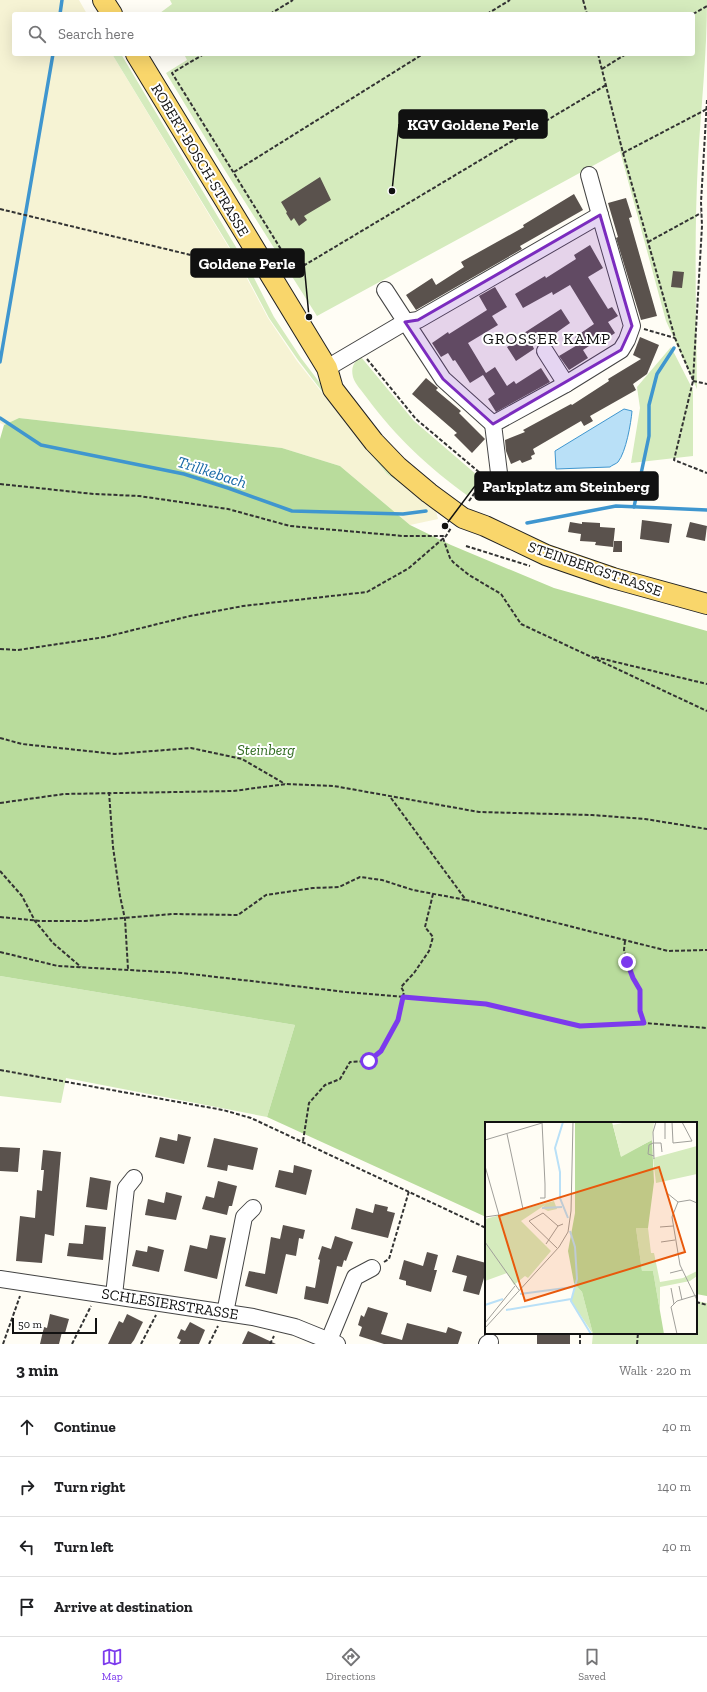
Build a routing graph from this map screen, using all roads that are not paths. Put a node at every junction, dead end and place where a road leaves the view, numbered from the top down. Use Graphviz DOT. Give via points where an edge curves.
graph roads {
  1 [pos="103,0"];
  2 [pos="111,12"];
  3 [pos="137,56"];
  4 [pos="589,175"];
  5 [pos="600,216"];
  6 [pos="385,290"];
  7 [pos="405,322"];
  8 [pos="545,351"];
  9 [pos="327,368"];
  10 [pos="566,384"];
  11 [pos="493,424"];
  12 [pos="494,479"];
  13 [pos="485,526"];
  14 [pos="707,604"];
  15 [pos="134,1178"];
  16 [pos="252,1208"];
  17 [pos="372,1268"];
  18 [pos="0,1279"];
  19 [pos="114,1295"];
  20 [pos="225,1313"];
  21 [pos="333,1342"];
  1 -- 2 [label="main road"];
  3 -- 9 [label="main road, ROBERT-BOSCH-STRASSE"];
  4 -- 5 [label="street"];
  5 -- 7 [label="street" via="418,320"];
  5 -- 10 [label="street" via="632,326 621,350"];
  6 -- 7 [label="street"];
  7 -- 9 [label="street"];
  7 -- 11 [label="street" via="443,379"];
  8 -- 10 [label="street"];
  9 -- 13 [label="main road, ROBERT-BOSCH-STRASSE" via="344,381 368,417 394,447 430,479 471,509"];
  10 -- 11 [label="street"];
  11 -- 12 [label="street"];
  13 -- 14 [label="main road, STEINBERGSTRASSE" via="546,555 613,578"];
  15 -- 19 [label="street" via="126,1188"];
  16 -- 20 [label="street" via="244,1217"];
  17 -- 21 [label="street" via="355,1277"];
  18 -- 19 [label="street, SCHLESIERSTRASSE"];
  19 -- 20 [label="street, SCHLESIERSTRASSE"];
  20 -- 21 [label="street, SCHLESIERSTRASSE" via="280,1323"];
}
